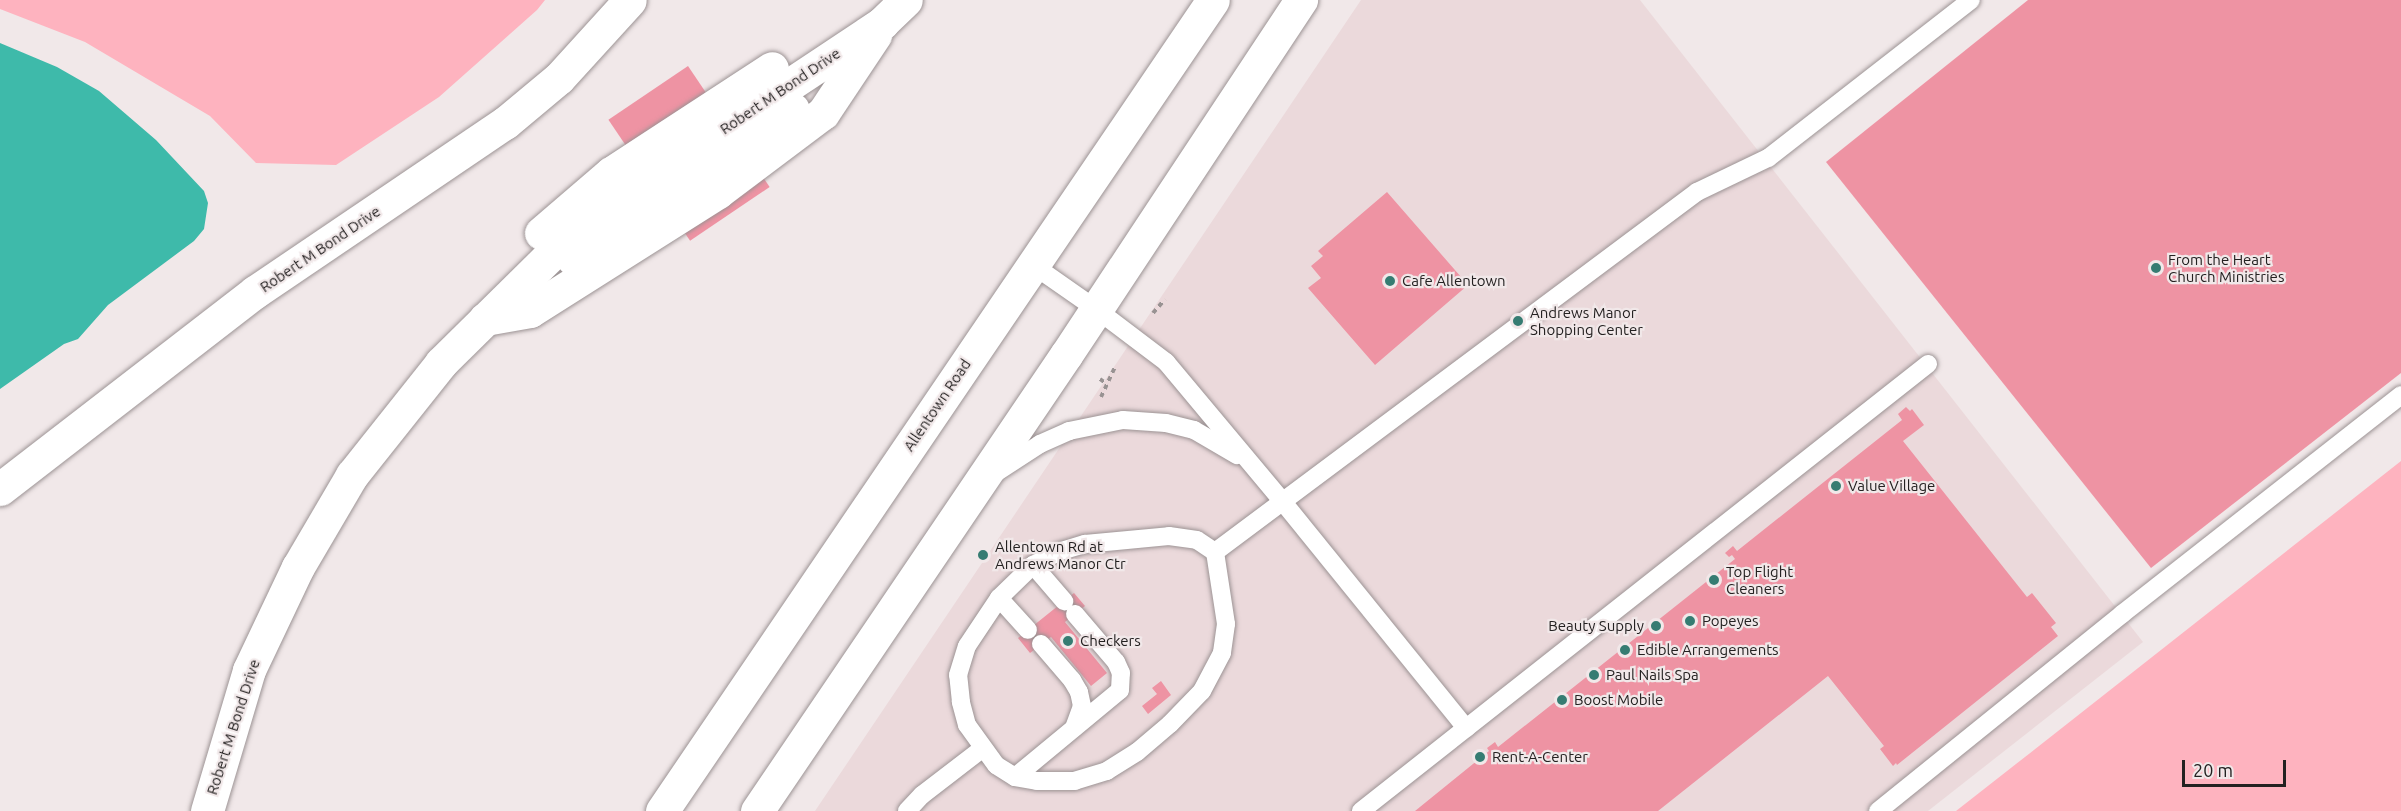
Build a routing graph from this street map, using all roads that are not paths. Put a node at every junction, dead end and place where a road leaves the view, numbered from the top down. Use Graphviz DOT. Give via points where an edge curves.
graph roads {
  1 [pos="630,0"];
  2 [pos="906,0"];
  3 [pos="1213,0"];
  4 [pos="1300,0"];
  5 [pos="1971,0"];
  6 [pos="882,24"];
  7 [pos="1033,265"];
  8 [pos="1096,309"];
  9 [pos="485,319"];
  10 [pos="1928,364"];
  11 [pos="2401,395"];
  12 [pos="1254,467"];
  13 [pos="980,483"];
  14 [pos="0,489"];
  15 [pos="1283,502"];
  16 [pos="1215,552"];
  17 [pos="1033,565"];
  18 [pos="999,598"];
  19 [pos="1028,630"];
  20 [pos="1041,644"];
  21 [pos="1466,728"];
  22 [pos="1073,730"];
  23 [pos="982,749"];
  24 [pos="1015,777"];
  25 [pos="207,811"];
  26 [pos="662,811"];
  27 [pos="757,811"];
  28 [pos="907,811"];
  29 [pos="1361,811"];
  30 [pos="1878,811"];
  1 -- 14 [label="street, Robert M Bond Drive" via="559,78 505,123 255,292"];
  2 -- 6 [label="street, Robert M Bond Drive"];
  3 -- 7 [label="street, Allentown Road"];
  4 -- 8 [label="street"];
  5 -- 15 [label="lane" via="1768,158 1698,192"];
  6 -- 9 [label="street, Robert M Bond Drive" via="616,201 570,236"];
  6 -- 9 [label="street, Robert M Bond Drive" via="823,113 718,192 530,311"];
  7 -- 8 [label="lane"];
  7 -- 26 [label="street, Allentown Road"];
  8 -- 12 [label="lane" via="1166,362"];
  8 -- 13 [label="street"];
  9 -- 25 [label="street, Robert M Bond Drive" via="441,363 352,475 298,567 249,670"];
  10 -- 21 [label="lane"];
  11 -- 30 [label="lane"];
  12 -- 13 [label="lane" via="1194,430 1166,423 1123,420 1069,431 1040,444"];
  12 -- 15 [label="lane"];
  13 -- 27 [label="street"];
  15 -- 16 [label="lane"];
  15 -- 21 [label="lane"];
  16 -- 17 [label="lane" via="1197,540 1169,536 1085,544"];
  16 -- 24 [label="lane" via="1226,624 1221,652 1202,691 1137,752 1107,771 1075,781"];
  17 -- 18 [label="lane"];
  17 -- 22 [label="lane" via="1116,662 1122,681 1120,690"];
  18 -- 19 [label="lane"];
  18 -- 23 [label="lane" via="967,646 958,675 967,725"];
  20 -- 22 [label="lane" via="1079,692 1082,706"];
  21 -- 29 [label="lane"];
  22 -- 24 [label="lane"];
  23 -- 24 [label="lane" via="996,765"];
  23 -- 28 [label="lane"];
}
